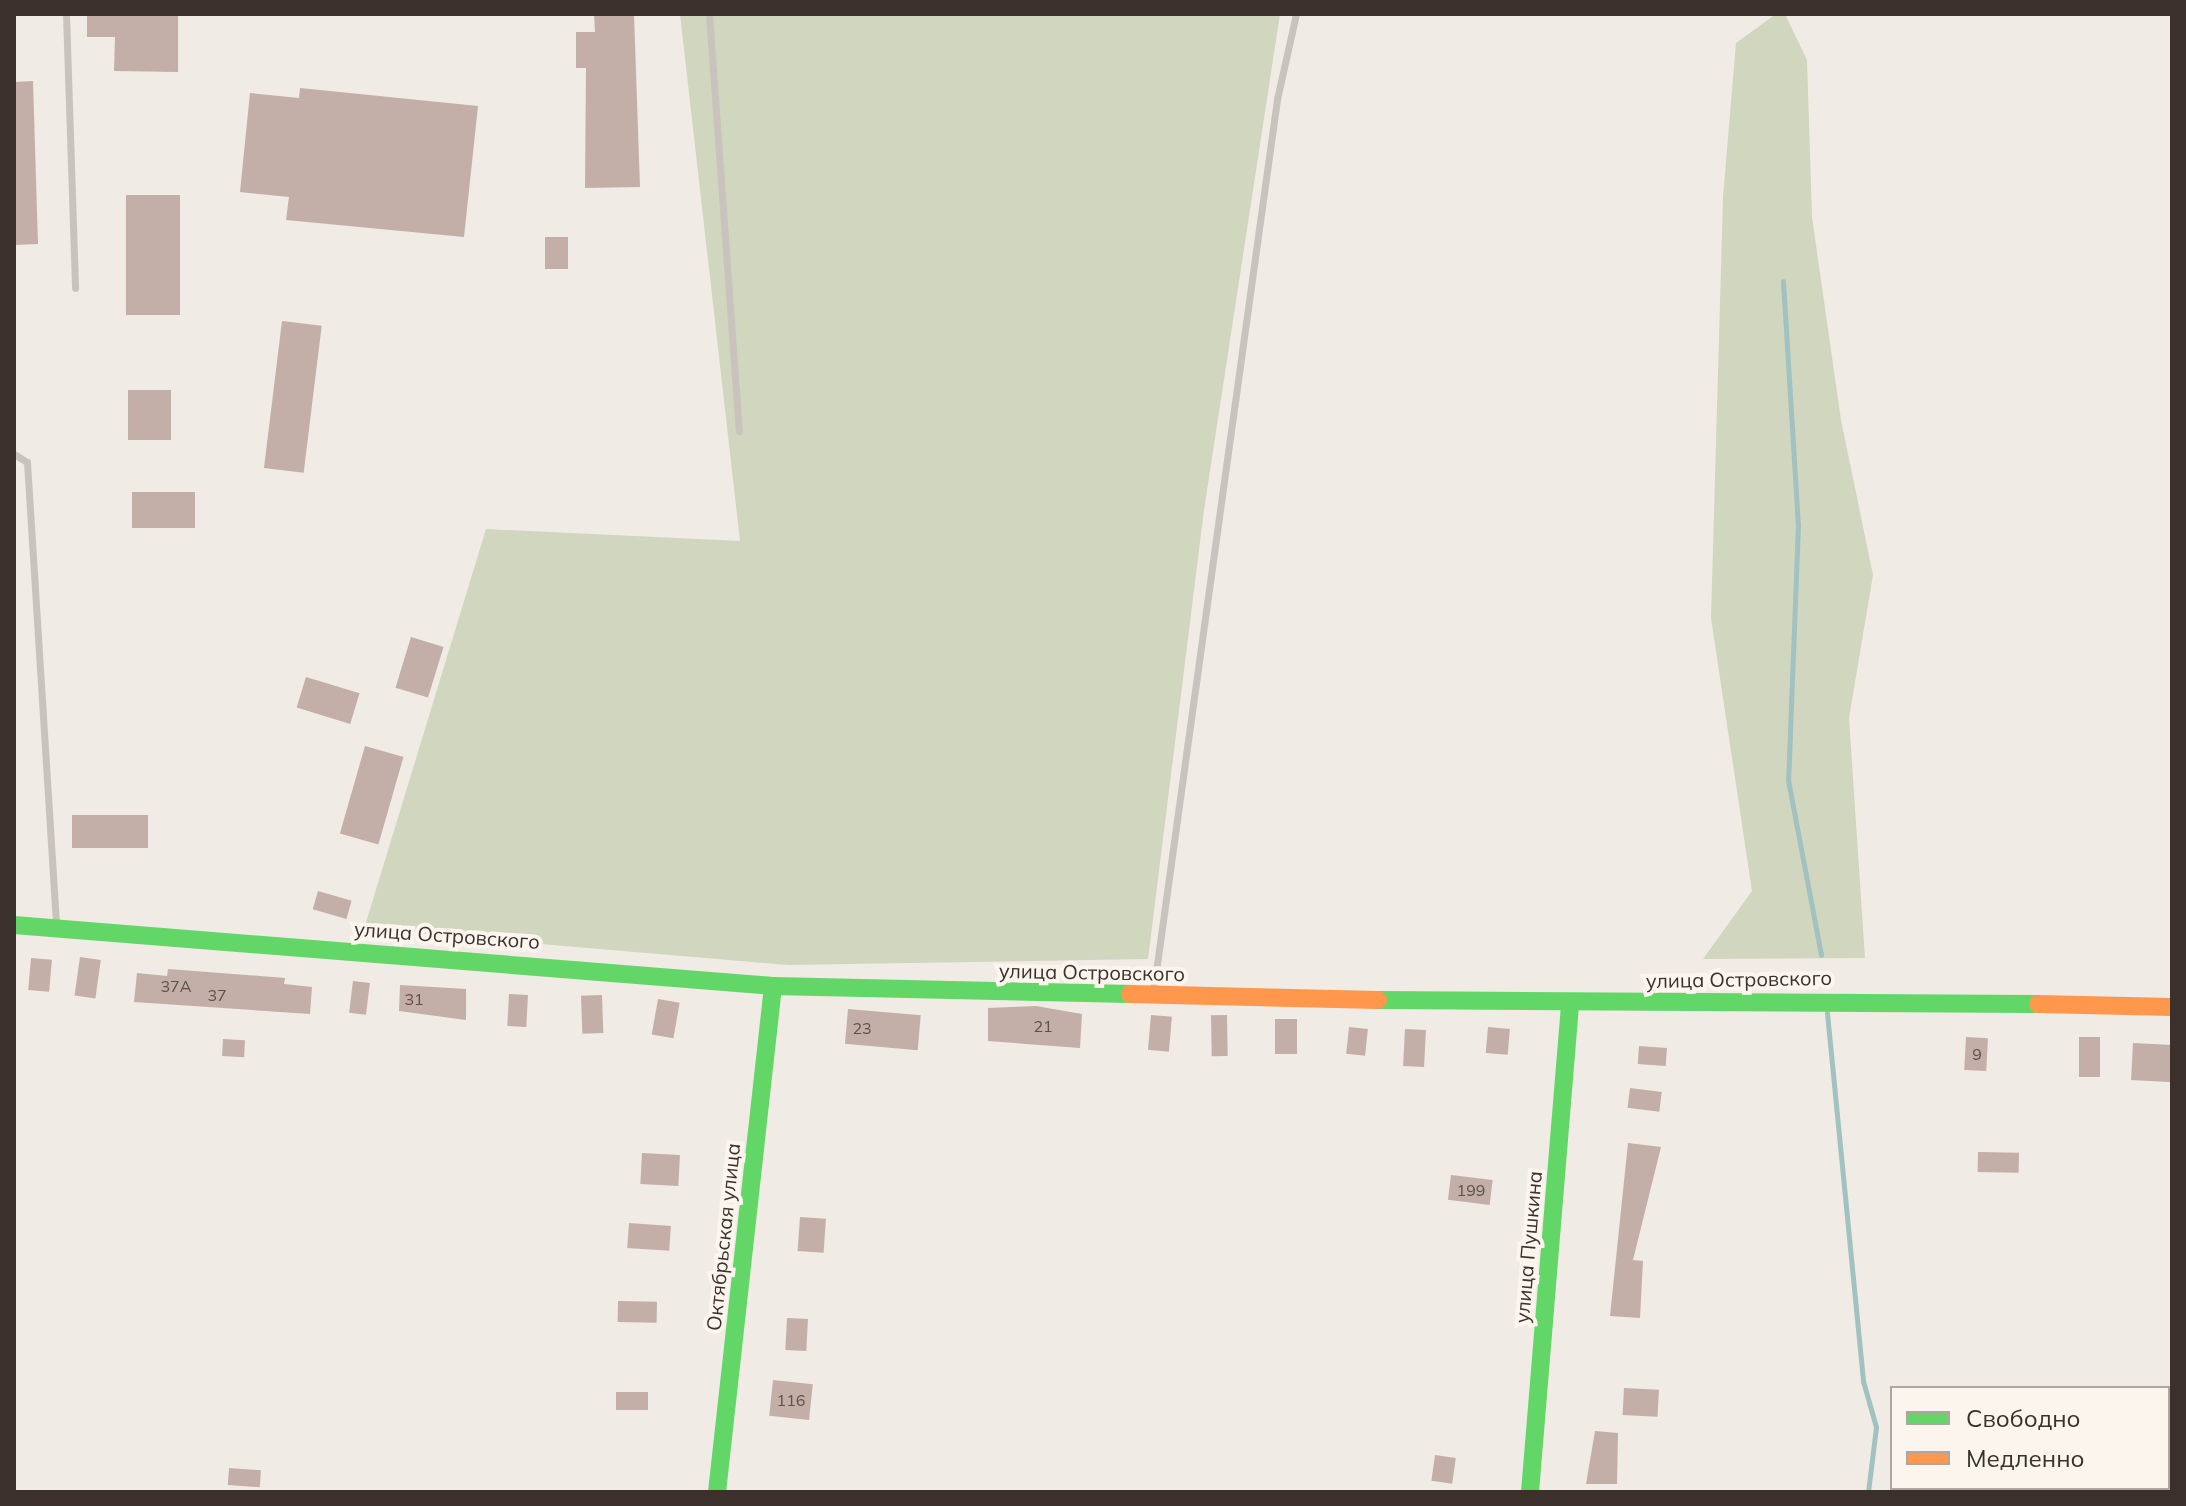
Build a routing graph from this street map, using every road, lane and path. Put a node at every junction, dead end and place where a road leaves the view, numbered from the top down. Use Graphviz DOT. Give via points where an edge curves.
graph roads {
  1 [pos="66,14"];
  2 [pos="709,14"];
  3 [pos="1296,14"];
  4 [pos="75,288"];
  5 [pos="739,431"];
  6 [pos="14,454"];
  7 [pos="14,925"];
  8 [pos="56,928"];
  9 [pos="773,986"];
  10 [pos="1152,995"];
  11 [pos="1570,1005"];
  12 [pos="2172,1007"];
  13 [pos="717,1492"];
  14 [pos="1530,1492"];
  1 -- 4 [label="lane"];
  2 -- 5 [label="lane"];
  3 -- 10 [label="lane" via="1277,99"];
  6 -- 8 [label="lane" via="27,462"];
  7 -- 8 [label="street, улица Островского"];
  8 -- 9 [label="street, улица Островского"];
  9 -- 10 [label="street, улица Островского"];
  9 -- 13 [label="street, Октябрьская улица"];
  10 -- 11 [label="street, улица Островского"];
  11 -- 12 [label="street, улица Островского" via="1801,998"];
  11 -- 14 [label="street, улица Пушкина"];
}
